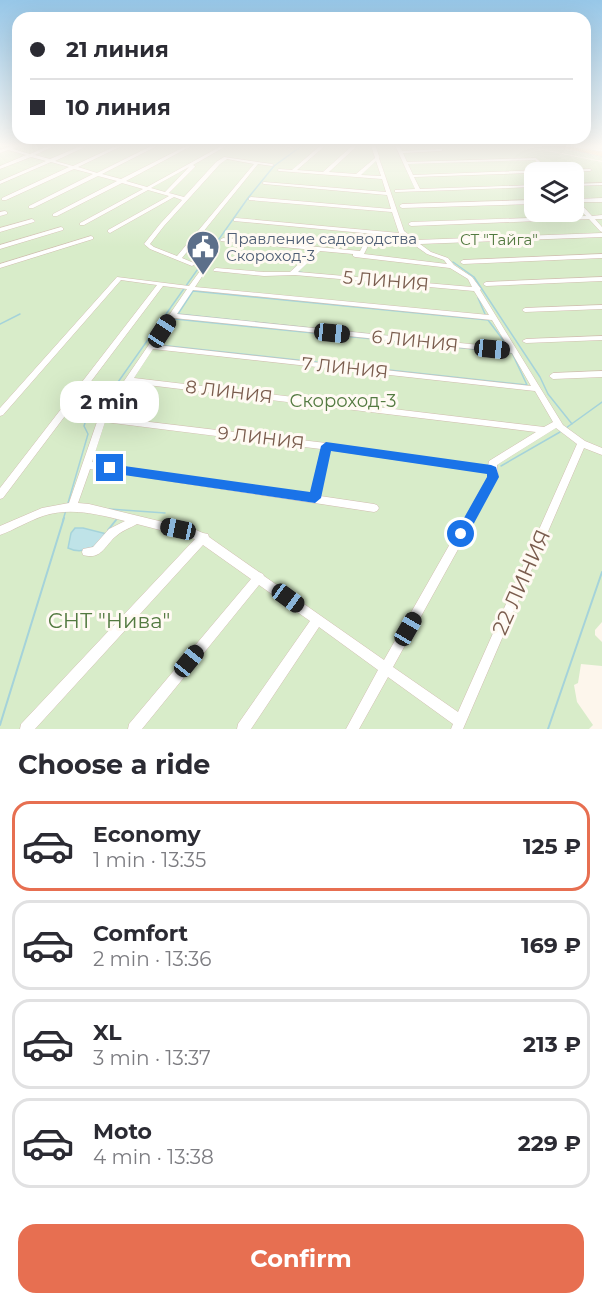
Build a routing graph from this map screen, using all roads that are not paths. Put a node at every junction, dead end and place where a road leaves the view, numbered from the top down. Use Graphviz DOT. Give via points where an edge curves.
graph roads {
  1 [pos="47,179"];
  2 [pos="86,179"];
  3 [pos="114,179"];
  4 [pos="125,179"];
  5 [pos="162,179"];
  6 [pos="180,179"];
  7 [pos="204,179"];
  8 [pos="244,179"];
  9 [pos="383,179"];
  10 [pos="413,179"];
  11 [pos="121,181"];
  12 [pos="264,183"];
  13 [pos="602,184"];
  14 [pos="584,185"];
  15 [pos="524,186"];
  16 [pos="145,188"];
  17 [pos="418,190"];
  18 [pos="398,191"];
  19 [pos="165,194"];
  20 [pos="388,194"];
  21 [pos="173,196"];
  22 [pos="4,199"];
  23 [pos="185,199"];
  24 [pos="251,199"];
  25 [pos="584,200"];
  26 [pos="602,200"];
  27 [pos="524,202"];
  28 [pos="402,206"];
  29 [pos="31,207"];
  30 [pos="393,211"];
  31 [pos="584,211"];
  32 [pos="55,215"];
  33 [pos="590,217"];
  34 [pos="602,217"];
  35 [pos="237,220"];
  36 [pos="32,221"];
  37 [pos="82,224"];
  38 [pos="411,224"];
  39 [pos="61,229"];
  40 [pos="0,230"];
  41 [pos="602,230"];
  42 [pos="110,231"];
  43 [pos="379,234"];
  44 [pos="405,235"];
  45 [pos="602,235"];
  46 [pos="91,238"];
  47 [pos="223,240"];
  48 [pos="414,242"];
  49 [pos="0,247"];
  50 [pos="318,250"];
  51 [pos="602,256"];
  52 [pos="179,258"];
  53 [pos="463,262"];
  54 [pos="192,264"];
  55 [pos="0,266"];
  56 [pos="452,266"];
  57 [pos="216,270"];
  58 [pos="202,272"];
  59 [pos="294,273"];
  60 [pos="602,279"];
  61 [pos="161,284"];
  62 [pos="486,284"];
  63 [pos="186,288"];
  64 [pos="478,289"];
  65 [pos="602,308"];
  66 [pos="525,310"];
  67 [pos="173,316"];
  68 [pos="495,318"];
  69 [pos="602,338"];
  70 [pos="526,341"];
  71 [pos="152,347"];
  72 [pos="515,351"];
  73 [pos="602,374"];
  74 [pos="553,376"];
  75 [pos="129,380"];
  76 [pos="537,389"];
  77 [pos="0,413"];
  78 [pos="102,419"];
  79 [pos="558,423"];
  80 [pos="543,430"];
  81 [pos="582,443"];
  82 [pos="326,446"];
  83 [pos="602,453"];
  84 [pos="87,465"];
  85 [pos="491,470"];
  86 [pos="0,495"];
  87 [pos="315,498"];
  88 [pos="70,506"];
  89 [pos="374,508"];
  90 [pos="135,520"];
  91 [pos="0,531"];
  92 [pos="204,537"];
  93 [pos="87,552"];
  94 [pos="259,577"];
  95 [pos="317,620"];
  96 [pos="386,667"];
  97 [pos="458,725"];
  98 [pos="26,729"];
  99 [pos="134,729"];
  100 [pos="243,729"];
  101 [pos="352,729"];
  1 -- 22 [label="street"];
  2 -- 29 [label="street"];
  3 -- 11 [label="street"];
  4 -- 11 [label="street"];
  5 -- 16 [label="street"];
  6 -- 19 [label="street"];
  7 -- 23 [label="street"];
  8 -- 52 [label="street"];
  9 -- 20 [label="street"];
  10 -- 17 [label="street"];
  11 -- 16 [label="street"];
  11 -- 32 [label="street"];
  12 -- 20 [label="street"];
  13 -- 14 [label="street"];
  15 -- 17 [label="street"];
  16 -- 19 [label="street"];
  16 -- 37 [label="street"];
  17 -- 18 [label="street"];
  19 -- 21 [label="street"];
  20 -- 30 [label="street"];
  21 -- 23 [label="street"];
  21 -- 42 [label="street"];
  23 -- 52 [label="street" via="147,244"];
  24 -- 30 [label="street"];
  25 -- 26 [label="street"];
  27 -- 28 [label="street"];
  30 -- 44 [label="street"];
  31 -- 33 [label="street"];
  33 -- 34 [label="street"];
  33 -- 38 [label="street"];
  33 -- 41 [label="street"];
  35 -- 43 [label="street"];
  36 -- 40 [label="street"];
  39 -- 49 [label="street"];
  43 -- 44 [label="street"];
  43 -- 50 [label="street" via="369,237 362,253"];
  44 -- 48 [label="street"];
  45 -- 48 [label="street"];
  46 -- 55 [label="street"];
  47 -- 50 [label="street"];
  48 -- 56 [label="street"];
  50 -- 56 [label="street"];
  50 -- 59 [label="street"];
  51 -- 53 [label="street"];
  52 -- 54 [label="street"];
  56 -- 64 [label="street"];
  57 -- 59 [label="street, 5 ЛИНИЯ"];
  58 -- 63 [label="street"];
  59 -- 64 [label="street, 5 ЛИНИЯ"];
  60 -- 62 [label="street"];
  61 -- 63 [label="street"];
  61 -- 77 [label="street" via="119,278"];
  61 -- 86 [label="street"];
  63 -- 67 [label="street"];
  63 -- 68 [label="street"];
  64 -- 68 [label="street"];
  65 -- 66 [label="street"];
  67 -- 71 [label="street"];
  67 -- 72 [label="street, 6 ЛИНИЯ"];
  68 -- 72 [label="street"];
  69 -- 70 [label="street"];
  71 -- 75 [label="street"];
  71 -- 76 [label="street, 7 ЛИНИЯ"];
  72 -- 76 [label="street"];
  73 -- 74 [label="street"];
  75 -- 78 [label="street"];
  75 -- 80 [label="street, 8 ЛИНИЯ"];
  76 -- 79 [label="street"];
  78 -- 82 [label="street, 9 ЛИНИЯ"];
  78 -- 84 [label="street"];
  79 -- 80 [label="street"];
  79 -- 81 [label="street"];
  80 -- 85 [label="street" via="492,463"];
  81 -- 83 [label="street"];
  81 -- 97 [label="street, 22 ЛИНИЯ"];
  82 -- 85 [label="street, 9 ЛИНИЯ"];
  82 -- 87 [label="street"];
  84 -- 87 [label="street"];
  84 -- 88 [label="street"];
  85 -- 96 [label="street" via="493,477"];
  87 -- 89 [label="street"];
  88 -- 90 [label="street"];
  88 -- 91 [label="street" via="42,512"];
  90 -- 92 [label="street"];
  90 -- 93 [label="street" via="113,532 96,550"];
  92 -- 94 [label="street"];
  92 -- 98 [label="street"];
  94 -- 95 [label="street"];
  94 -- 99 [label="street"];
  95 -- 96 [label="street"];
  95 -- 100 [label="street"];
  96 -- 97 [label="street"];
  96 -- 101 [label="street"];
}
